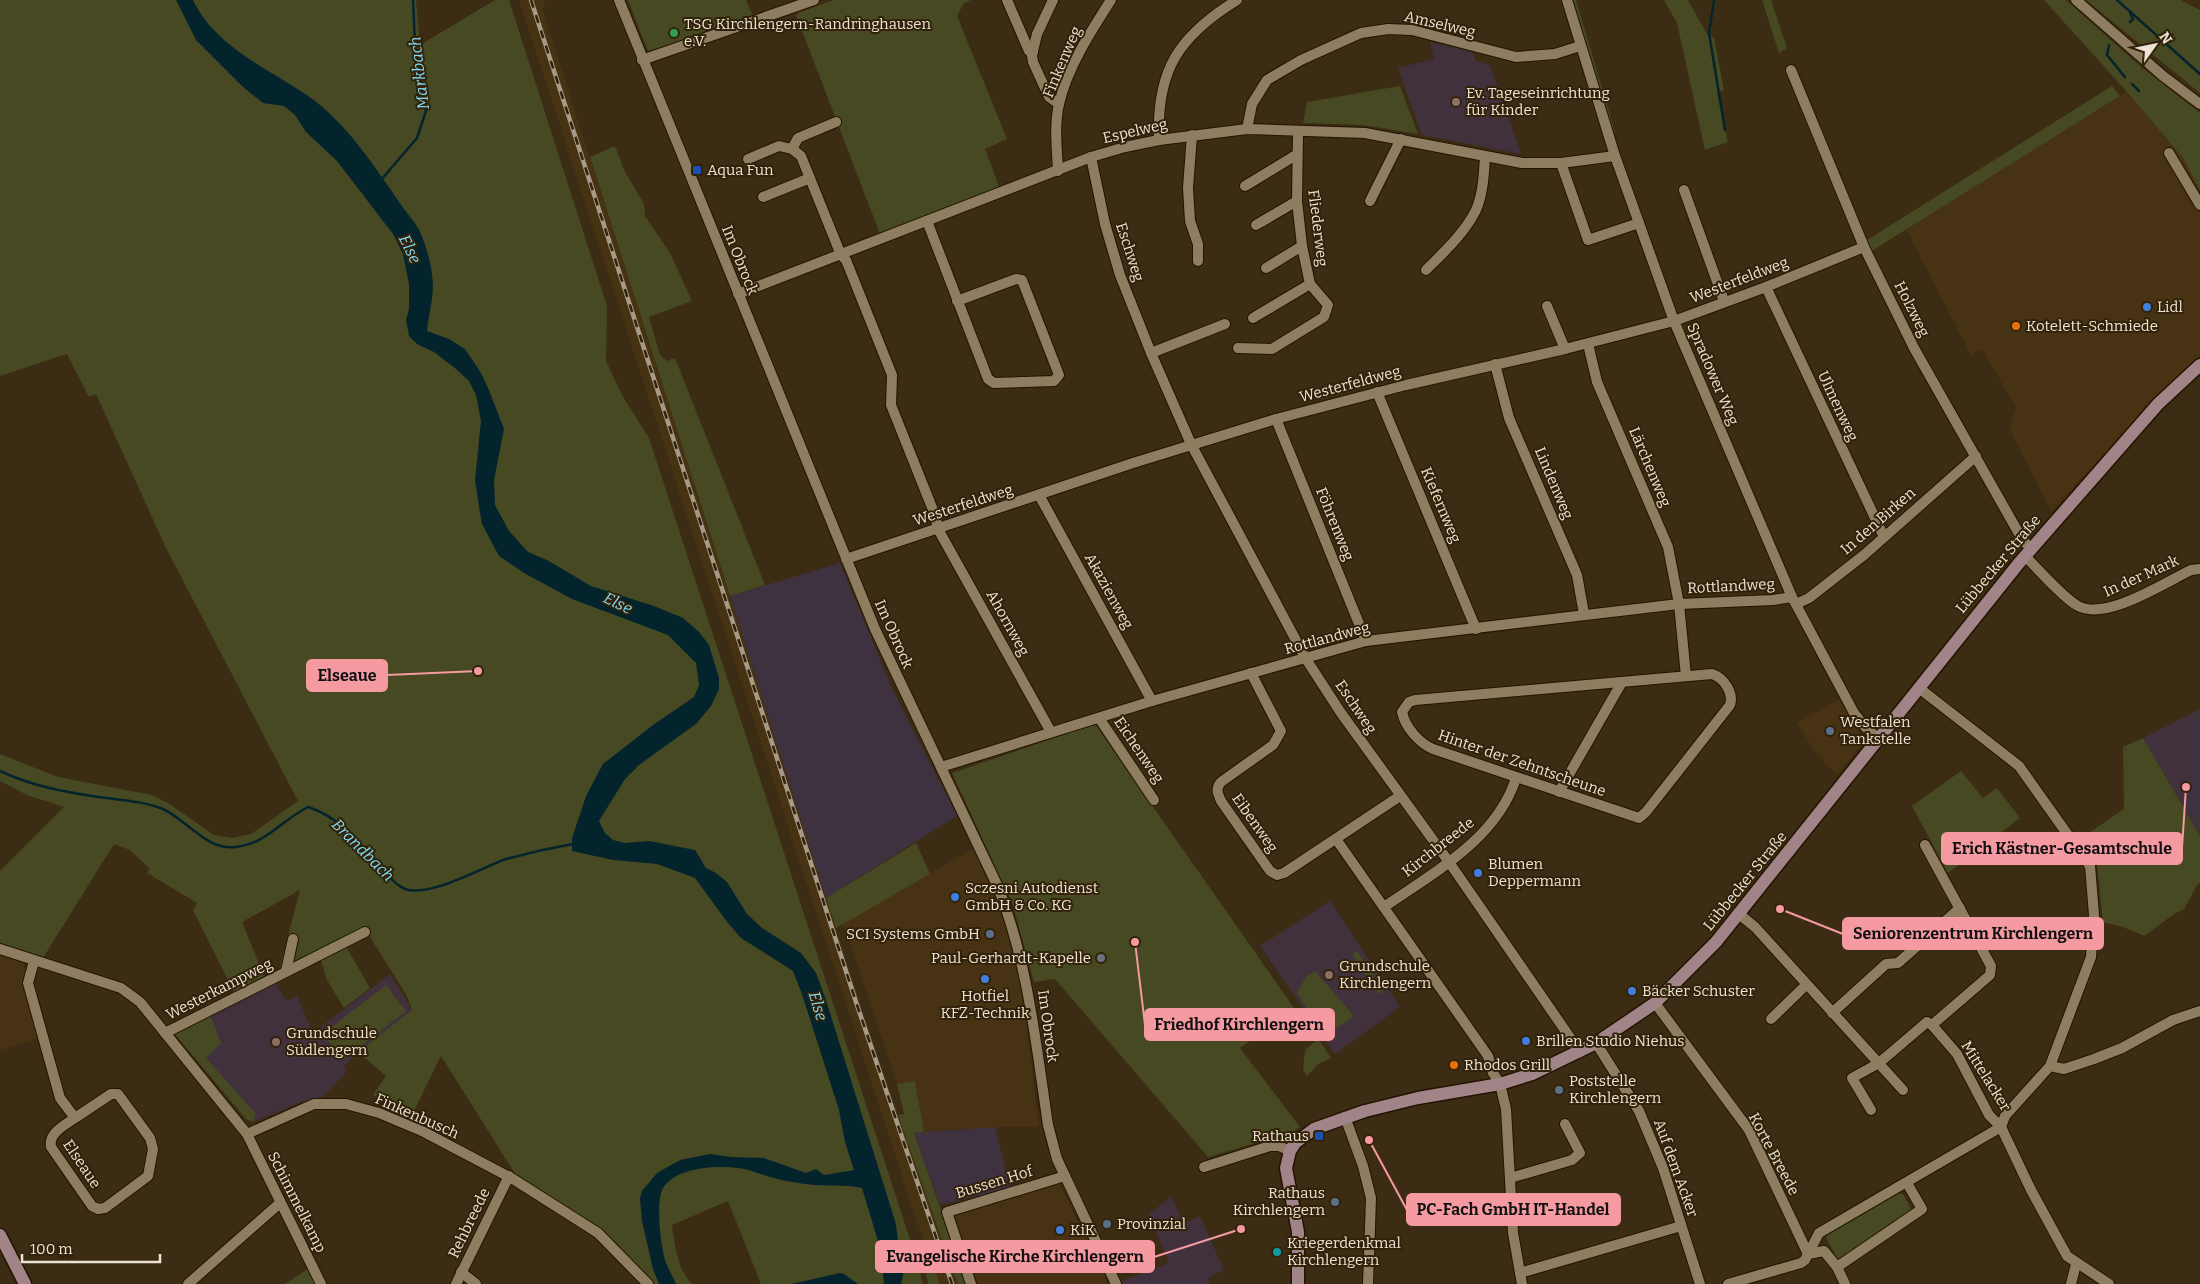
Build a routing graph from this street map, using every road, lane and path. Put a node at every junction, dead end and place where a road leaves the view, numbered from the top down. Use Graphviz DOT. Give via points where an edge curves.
graph roads {
  1 [pos="619,0"];
  2 [pos="814,0"];
  3 [pos="1007,0"];
  4 [pos="1053,0"];
  5 [pos="1111,0"];
  6 [pos="1237,0"];
  7 [pos="1567,0"];
  8 [pos="2076,0"];
  9 [pos="1580,46"];
  10 [pos="1033,52"];
  11 [pos="642,60"];
  12 [pos="1791,70"];
  13 [pos="1059,104"];
  14 [pos="2200,104"];
  15 [pos="836,122"];
  16 [pos="1247,129"];
  17 [pos="1298,132"];
  18 [pos="1192,135"];
  19 [pos="1401,139"];
  20 [pos="1159,140"];
  21 [pos="792,149"];
  22 [pos="2169,153"];
  23 [pos="1296,155"];
  24 [pos="1485,156"];
  25 [pos="1615,156"];
  26 [pos="1091,157"];
  27 [pos="748,159"];
  28 [pos="1561,163"];
  29 [pos="1058,171"];
  30 [pos="810,178"];
  31 [pos="1245,186"];
  32 [pos="1684,190"];
  33 [pos="763,197"];
  34 [pos="1297,201"];
  35 [pos="1370,201"];
  36 [pos="2200,205"];
  37 [pos="927,221"];
  38 [pos="1639,223"];
  39 [pos="1256,225"];
  40 [pos="1302,246"];
  41 [pos="1864,248"];
  42 [pos="840,255"];
  43 [pos="1198,261"];
  44 [pos="1266,268"];
  45 [pos="1426,270"];
  46 [pos="1310,284"];
  47 [pos="1766,287"];
  48 [pos="738,294"];
  49 [pos="957,301"];
  50 [pos="1724,301"];
  51 [pos="1547,306"];
  52 [pos="1254,318"];
  53 [pos="1674,321"];
  54 [pos="1225,324"];
  55 [pos="1588,344"];
  56 [pos="1238,348"];
  57 [pos="1566,349"];
  58 [pos="1151,353"];
  59 [pos="1495,364"];
  60 [pos="2200,365"];
  61 [pos="1377,392"];
  62 [pos="1276,419"];
  63 [pos="1191,444"];
  64 [pos="1976,456"];
  65 [pos="1039,495"];
  66 [pos="938,529"];
  67 [pos="1884,537"];
  68 [pos="2028,552"];
  69 [pos="846,559"];
  70 [pos="2200,569"];
  71 [pos="1794,601"];
  72 [pos="1679,604"];
  73 [pos="1584,614"];
  74 [pos="1476,629"];
  75 [pos="1366,641"];
  76 [pos="1306,659"];
  77 [pos="1251,674"];
  78 [pos="1686,676"];
  79 [pos="1622,682"];
  80 [pos="1919,688"];
  81 [pos="1152,701"];
  82 [pos="1099,718"];
  83 [pos="1051,732"];
  84 [pos="1879,738"];
  85 [pos="942,767"];
  86 [pos="1516,778"];
  87 [pos="1559,792"];
  88 [pos="1400,796"];
  89 [pos="1154,800"];
  90 [pos="1336,839"];
  91 [pos="1925,845"];
  92 [pos="1449,862"];
  93 [pos="1384,907"];
  94 [pos="1960,908"];
  95 [pos="1739,914"];
  96 [pos="365,932"];
  97 [pos="293,939"];
  98 [pos="0,949"];
  99 [pos="34,961"];
  100 [pos="286,971"];
  101 [pos="1806,985"];
  102 [pos="1655,1003"];
  103 [pos="2200,1011"];
  104 [pos="1832,1013"];
  105 [pos="1771,1019"];
  106 [pos="1932,1025"];
  107 [pos="165,1033"];
  108 [pos="1596,1043"];
  109 [pos="1580,1052"];
  110 [pos="1879,1063"];
  111 [pos="2050,1066"];
  112 [pos="1500,1084"];
  113 [pos="1903,1090"];
  114 [pos="1871,1110"];
  115 [pos="1345,1117"];
  116 [pos="75,1118"];
  117 [pos="1565,1124"];
  118 [pos="2001,1127"];
  119 [pos="246,1134"];
  120 [pos="1290,1151"];
  121 [pos="1204,1167"];
  122 [pos="509,1176"];
  123 [pos="1065,1176"];
  124 [pos="1510,1178"];
  125 [pos="1908,1183"];
  126 [pos="280,1203"];
  127 [pos="1681,1226"];
  128 [pos="0,1235"];
  129 [pos="1808,1254"];
  130 [pos="2076,1264"];
  131 [pos="1837,1267"];
  132 [pos="461,1272"];
  133 [pos="1520,1273"];
  134 [pos="25,1284"];
  135 [pos="188,1284"];
  136 [pos="321,1284"];
  137 [pos="456,1284"];
  138 [pos="476,1284"];
  139 [pos="648,1284"];
  140 [pos="971,1284"];
  141 [pos="1116,1284"];
  142 [pos="1298,1284"];
  143 [pos="1368,1284"];
  144 [pos="1522,1284"];
  145 [pos="1700,1284"];
  146 [pos="1728,1284"];
  147 [pos="1845,1284"];
  148 [pos="2071,1284"];
  149 [pos="2109,1284"];
  1 -- 11 [label="street, Im Obrock"];
  2 -- 11 [label="street"];
  3 -- 10 [label="street" via="1029,51"];
  4 -- 10 [label="street" via="1036,34"];
  5 -- 13 [label="street, Finkenweg" via="1074,64"];
  6 -- 20 [label="street" via="1198,28 1172,63 1163,82 1158,117"];
  7 -- 9 [label="street, Spradower Weg"];
  8 -- 14 [label="street"];
  9 -- 16 [label="street, Amselweg" via="1555,54 1516,57 1412,30 1368,32 1301,60 1267,80 1252,104"];
  9 -- 25 [label="street, Spradower Weg"];
  10 -- 13 [label="street" via="1033,62 1048,97"];
  11 -- 48 [label="street, Im Obrock"];
  12 -- 41 [label="street, Holzweg"];
  13 -- 29 [label="street, Finkenweg" via="1056,128"];
  15 -- 21 [label="street" via="798,138"];
  16 -- 17 [label="street, Espelweg"];
  16 -- 18 [label="street, Espelweg"];
  17 -- 19 [label="street, Espelweg" via="1365,133"];
  17 -- 23 [label="street, Fliederweg"];
  18 -- 20 [label="street, Espelweg"];
  18 -- 43 [label="street" via="1188,188"];
  19 -- 24 [label="street, Espelweg"];
  19 -- 35 [label="street"];
  20 -- 26 [label="street, Espelweg"];
  21 -- 27 [label="street" via="779,146"];
  21 -- 30 [label="street, Ahornweg" via="800,156"];
  22 -- 36 [label="street"];
  23 -- 31 [label="street"];
  23 -- 34 [label="street, Fliederweg"];
  24 -- 28 [label="street, Espelweg" via="1522,163"];
  24 -- 45 [label="street" via="1483,185 1476,210 1457,239"];
  25 -- 28 [label="street, Espelweg"];
  25 -- 38 [label="street, Spradower Weg"];
  26 -- 29 [label="street, Espelweg"];
  26 -- 58 [label="street, Eschweg" via="1120,275"];
  28 -- 38 [label="street" via="1588,240"];
  29 -- 37 [label="street, Espelweg"];
  30 -- 33 [label="street"];
  30 -- 42 [label="street, Ahornweg"];
  32 -- 50 [label="street"];
  34 -- 39 [label="street"];
  34 -- 40 [label="street, Fliederweg"];
  37 -- 42 [label="street, Espelweg"];
  37 -- 49 [label="street"];
  38 -- 53 [label="street, Spradower Weg"];
  40 -- 44 [label="street"];
  40 -- 46 [label="street, Fliederweg"];
  41 -- 47 [label="street, Westerfeldweg"];
  41 -- 64 [label="street, Holzweg" via="1914,348"];
  42 -- 48 [label="street, Espelweg"];
  42 -- 66 [label="street, Ahornweg" via="846,260 892,375 891,405"];
  46 -- 52 [label="street"];
  46 -- 56 [label="street, Fliederweg" via="1328,305 1324,317 1272,349"];
  47 -- 50 [label="street, Westerfeldweg"];
  47 -- 67 [label="street, Ulmenweg"];
  48 -- 69 [label="street, Im Obrock"];
  49 -- 49 [label="street" via="988,379 994,383 1054,381 1059,375 1022,280 1016,279"];
  50 -- 53 [label="street, Westerfeldweg"];
  51 -- 57 [label="street"];
  53 -- 55 [label="street, Westerfeldweg"];
  53 -- 71 [label="street, Spradower Weg"];
  54 -- 58 [label="street"];
  55 -- 57 [label="street, Westerfeldweg"];
  55 -- 72 [label="street, Lärchenweg" via="1597,382 1668,547"];
  57 -- 59 [label="street, Westerfeldweg"];
  58 -- 63 [label="street, Eschweg"];
  59 -- 61 [label="street, Westerfeldweg"];
  59 -- 73 [label="street, Lindenweg" via="1509,418 1577,575"];
  60 -- 68 [label="street, Lübbecker Straße" via="2158,404"];
  61 -- 62 [label="street, Westerfeldweg"];
  61 -- 74 [label="street, Kiefernweg"];
  62 -- 63 [label="street, Westerfeldweg"];
  62 -- 75 [label="street, Föhrenweg"];
  63 -- 65 [label="street, Westerfeldweg"];
  63 -- 76 [label="street, Eschweg"];
  64 -- 67 [label="street, In den Birken"];
  64 -- 68 [label="street, Holzweg"];
  65 -- 66 [label="street, Westerfeldweg"];
  65 -- 81 [label="street, Akazienweg"];
  66 -- 69 [label="street, Westerfeldweg"];
  66 -- 83 [label="street, Ahornweg"];
  67 -- 71 [label="street, In den Birken" via="1809,598"];
  68 -- 70 [label="street, In der Mark" via="2077,605 2097,610 2123,604"];
  68 -- 80 [label="street, Lübbecker Straße"];
  69 -- 85 [label="street, Im Obrock" via="900,685"];
  71 -- 72 [label="street, Rottlandweg"];
  71 -- 84 [label="street, Spradower Weg" via="1854,713"];
  72 -- 73 [label="street, Rottlandweg"];
  72 -- 78 [label="street, Lärchenweg"];
  73 -- 74 [label="street, Rottlandweg"];
  74 -- 75 [label="street, Rottlandweg"];
  75 -- 76 [label="street, Rottlandweg"];
  76 -- 77 [label="street, Rottlandweg"];
  76 -- 88 [label="street, Eschweg" via="1340,713"];
  77 -- 81 [label="street, Rottlandweg"];
  77 -- 90 [label="street, Eibenweg" via="1281,732 1274,744 1221,782 1217,793 1221,801 1262,861 1277,875"];
  78 -- 79 [label="street, Hinter der Zehntscheune"];
  78 -- 87 [label="street, Hinter der Zehntscheune" via="1718,676 1731,694 1730,705 1642,816 1634,818"];
  79 -- 86 [label="street, Hinter der Zehntscheune" via="1415,700 1404,706 1404,717 1424,745"];
  79 -- 87 [label="street"];
  80 -- 84 [label="street, Lübbecker Straße"];
  80 -- 111 [label="street" via="2019,766 2090,866 2094,915 2091,957"];
  81 -- 82 [label="street, Rottlandweg"];
  82 -- 83 [label="street, Rottlandweg"];
  82 -- 89 [label="street, Eichenweg"];
  83 -- 85 [label="street, Rottlandweg"];
  84 -- 95 [label="street, Lübbecker Straße"];
  85 -- 123 [label="street, Im Obrock" via="998,886 1009,917 1027,983 1048,1125"];
  86 -- 87 [label="street, Hinter der Zehntscheune"];
  86 -- 92 [label="street, Kirchbreede" via="1500,813"];
  88 -- 90 [label="street, Eibenweg"];
  88 -- 92 [label="street, Eschweg"];
  90 -- 93 [label="street"];
  91 -- 94 [label="street"];
  92 -- 93 [label="street, Kirchbreede"];
  92 -- 109 [label="street, Eschweg"];
  93 -- 112 [label="street" via="1488,1056"];
  94 -- 104 [label="street" via="1898,962 1886,964"];
  94 -- 106 [label="street" via="1992,966 1990,975"];
  95 -- 101 [label="street" via="1756,928"];
  95 -- 102 [label="street, Lübbecker Straße" via="1709,950"];
  96 -- 100 [label="street, Westerkampweg"];
  97 -- 100 [label="street, Westerkampweg"];
  98 -- 99 [label="street"];
  99 -- 107 [label="street" via="121,988 140,1002"];
  99 -- 116 [label="street, Elseaue" via="28,983 60,1098"];
  100 -- 107 [label="street, Westerkampweg"];
  101 -- 104 [label="street"];
  101 -- 105 [label="street"];
  102 -- 108 [label="street, Lübbecker Straße"];
  102 -- 129 [label="street, Korte Breede" via="1748,1130"];
  103 -- 111 [label="street" via="2173,1020 2122,1048 2094,1059 2064,1069"];
  104 -- 110 [label="street"];
  106 -- 110 [label="street" via="1927,1022"];
  106 -- 118 [label="street, Mittelacker" via="1957,1054 1989,1115"];
  107 -- 119 [label="street"];
  108 -- 109 [label="street, Lübbecker Straße"];
  108 -- 127 [label="street, Auf dem Acker" via="1639,1111 1663,1168"];
  109 -- 112 [label="street, Lübbecker Straße" via="1532,1074"];
  110 -- 113 [label="street"];
  110 -- 114 [label="street" via="1852,1078"];
  111 -- 118 [label="street" via="2005,1116"];
  112 -- 115 [label="street, Lübbecker Straße" via="1403,1101"];
  112 -- 124 [label="street" via="1506,1109"];
  115 -- 120 [label="street, Lübbecker Straße" via="1308,1132"];
  115 -- 143 [label="street" via="1371,1198"];
  116 -- 116 [label="street, Elseaue" via="110,1094 118,1094 150,1138 148,1176 105,1208 92,1206 51,1147 52,1135"];
  117 -- 124 [label="street" via="1580,1153 1572,1160"];
  118 -- 125 [label="street"];
  118 -- 130 [label="street, Mittelacker" via="2067,1256"];
  119 -- 122 [label="street, Finkenbusch" via="314,1104 346,1104 379,1112"];
  119 -- 126 [label="street, Schimmelkamp"];
  120 -- 121 [label="street" via="1270,1146"];
  120 -- 142 [label="street" via="1286,1168 1298,1232"];
  122 -- 132 [label="street, Rehbreede"];
  122 -- 139 [label="street, Finkenbusch" via="598,1233"];
  123 -- 140 [label="street, Bussen Hof" via="946,1212"];
  123 -- 141 [label="street, Im Obrock"];
  124 -- 133 [label="street" via="1513,1233"];
  125 -- 129 [label="street" via="1819,1233"];
  125 -- 131 [label="street" via="1922,1209"];
  126 -- 135 [label="street"];
  126 -- 136 [label="street, Schimmelkamp"];
  127 -- 133 [label="street"];
  127 -- 145 [label="street, Auf dem Acker"];
  128 -- 134 [label="street"];
  129 -- 131 [label="street" via="1824,1252"];
  129 -- 146 [label="street" via="1801,1263"];
  130 -- 148 [label="street"];
  130 -- 149 [label="street"];
  131 -- 147 [label="street"];
  132 -- 137 [label="street, Rehbreede"];
  132 -- 138 [label="street"];
  133 -- 144 [label="street"];
}
